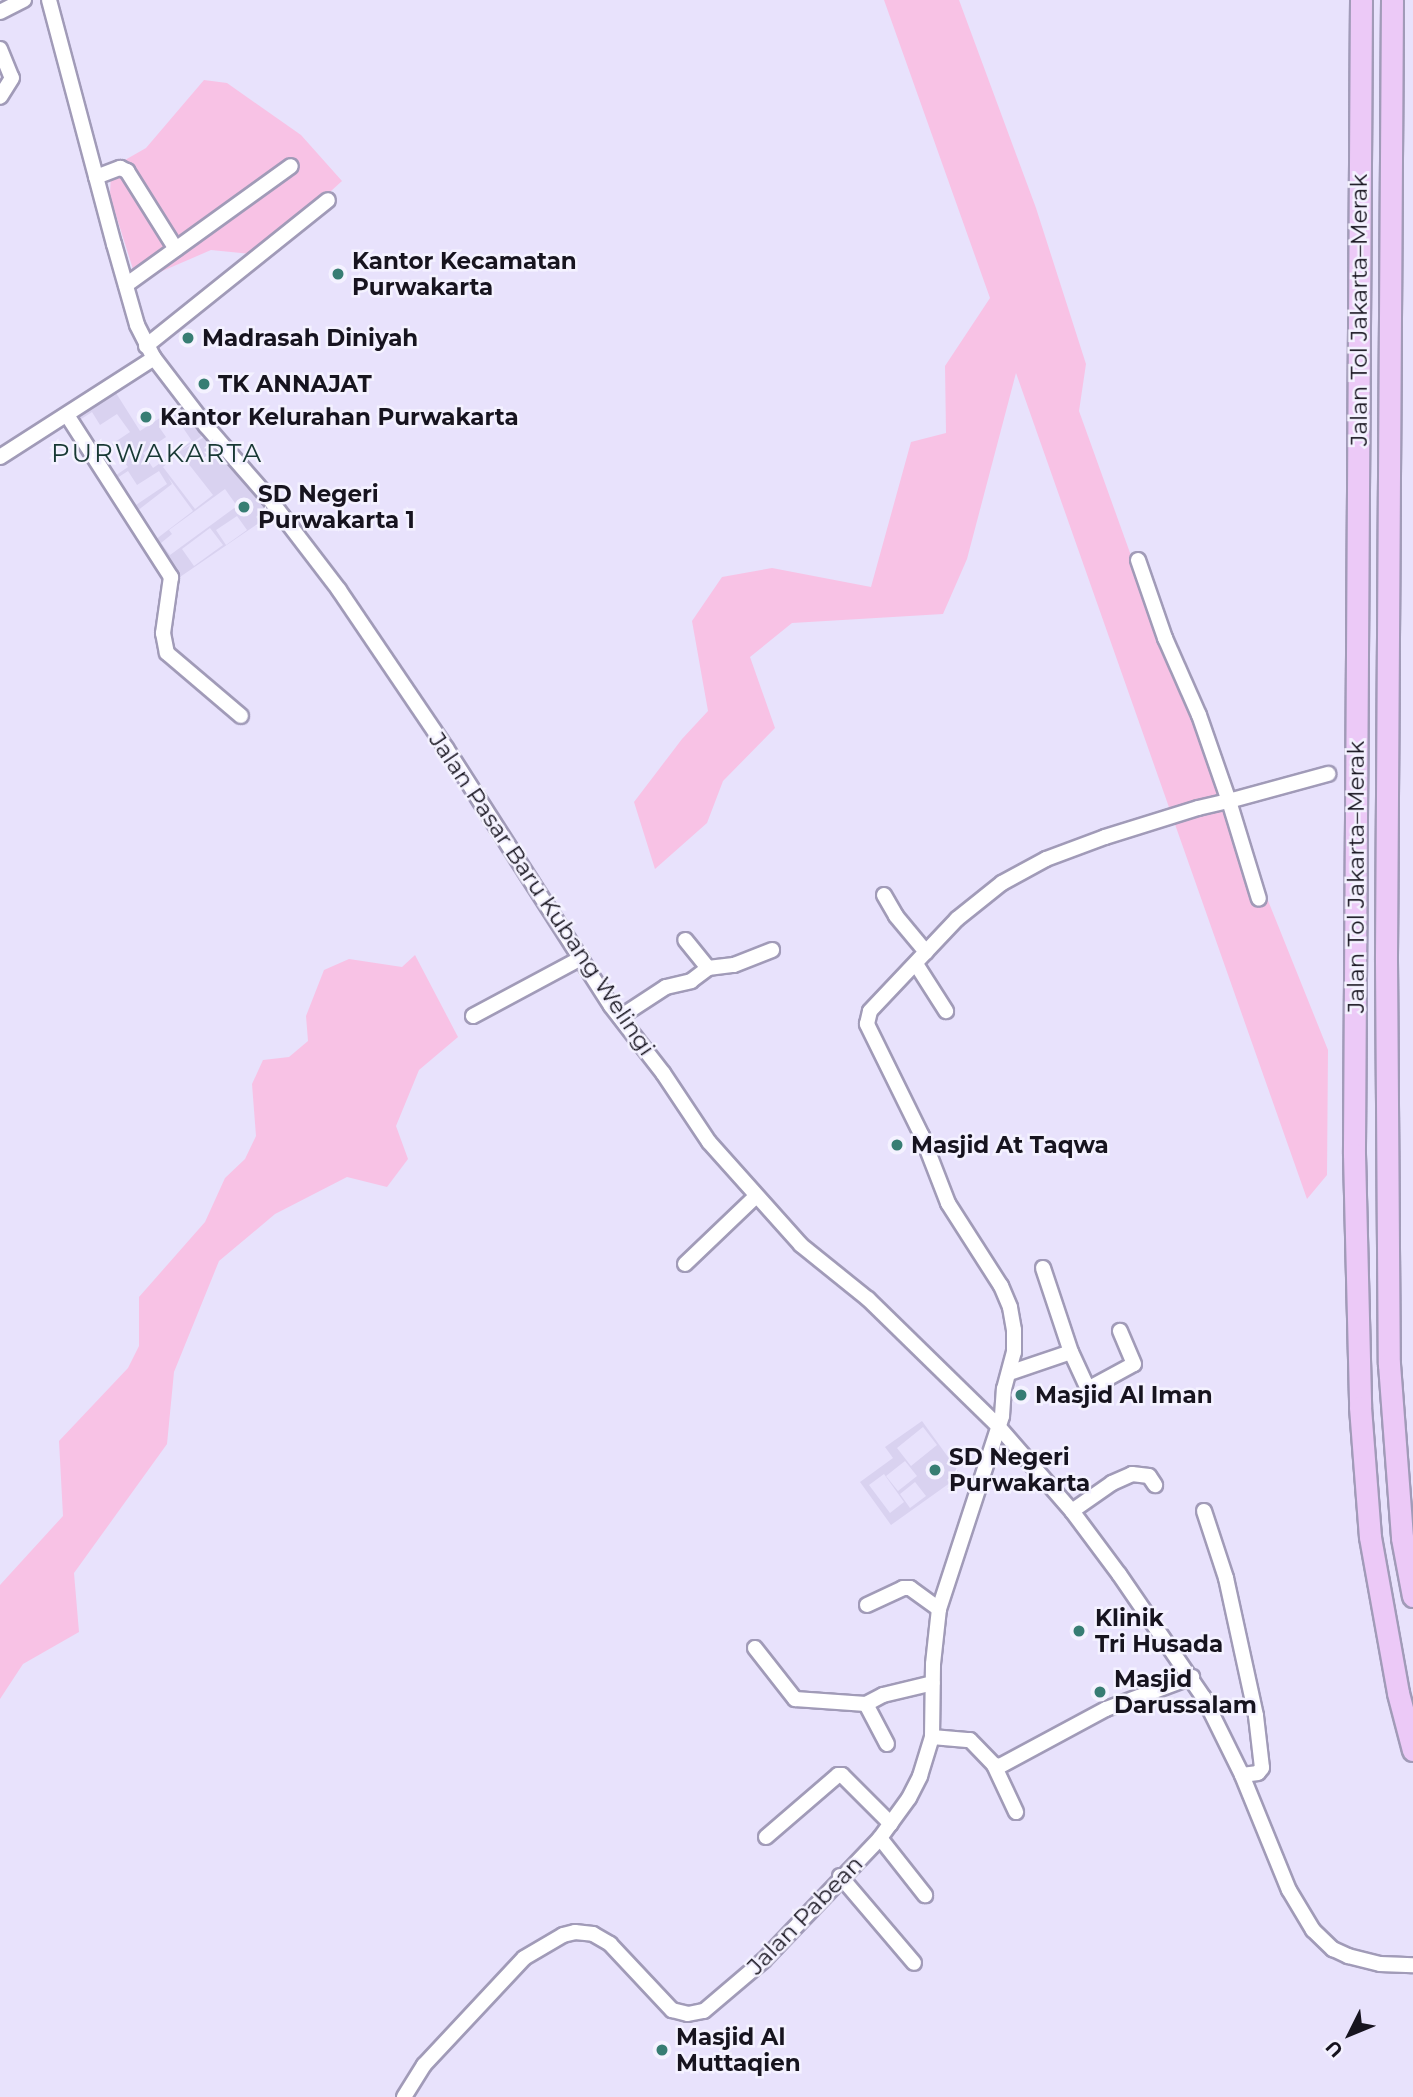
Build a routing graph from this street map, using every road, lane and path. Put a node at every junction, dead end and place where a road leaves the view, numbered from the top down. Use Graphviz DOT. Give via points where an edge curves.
graph roads {
  1 [pos="24,0"];
  2 [pos="49,0"];
  3 [pos="1361,0"];
  4 [pos="1392,0"];
  5 [pos="0,12"];
  6 [pos="0,49"];
  7 [pos="0,97"];
  8 [pos="291,166"];
  9 [pos="96,177"];
  10 [pos="328,200"];
  11 [pos="176,249"];
  12 [pos="126,285"];
  13 [pos="150,352"];
  14 [pos="67,415"];
  15 [pos="0,457"];
  16 [pos="1138,560"];
  17 [pos="241,716"];
  18 [pos="1328,774"];
  19 [pos="1229,801"];
  20 [pos="884,895"];
  21 [pos="1259,899"];
  22 [pos="685,940"];
  23 [pos="772,950"];
  24 [pos="926,952"];
  25 [pos="581,958"];
  26 [pos="916,964"];
  27 [pos="708,968"];
  28 [pos="946,1011"];
  29 [pos="473,1016"];
  30 [pos="620,1017"];
  31 [pos="755,1197"];
  32 [pos="685,1264"];
  33 [pos="1043,1268"];
  34 [pos="1120,1331"];
  35 [pos="1071,1352"];
  36 [pos="1010,1373"];
  37 [pos="998,1426"];
  38 [pos="1155,1485"];
  39 [pos="1072,1511"];
  40 [pos="1204,1511"];
  41 [pos="1413,1596"];
  42 [pos="867,1605"];
  43 [pos="939,1609"];
  44 [pos="755,1648"];
  45 [pos="1192,1677"];
  46 [pos="933,1683"];
  47 [pos="866,1704"];
  48 [pos="932,1737"];
  49 [pos="887,1744"];
  50 [pos="1413,1749"];
  51 [pos="994,1765"];
  52 [pos="1242,1775"];
  53 [pos="1016,1812"];
  54 [pos="891,1824"];
  55 [pos="766,1837"];
  56 [pos="880,1838"];
  57 [pos="840,1876"];
  58 [pos="925,1895"];
  59 [pos="914,1963"];
  60 [pos="1413,1965"];
  61 [pos="404,2097"];
  1 -- 5 [label="street"];
  2 -- 9 [label="street, Jalan Pasar Baru Kubang Welingi"];
  3 -- 50 [label="highway, Jalan Tol Jakarta–Merak" via="1354,1154 1360,1407 1370,1537 1398,1693"];
  4 -- 41 [label="highway, Jalan Tol Jakarta–Merak" via="1386,932 1389,1364 1402,1538"];
  6 -- 7 [label="street" via="12,78"];
  8 -- 11 [label="street"];
  9 -- 11 [label="street" via="120,168 127,171"];
  9 -- 12 [label="street, Jalan Pasar Baru Kubang Welingi"];
  10 -- 13 [label="street"];
  11 -- 12 [label="street"];
  12 -- 13 [label="street, Jalan Pasar Baru Kubang Welingi"];
  13 -- 14 [label="street"];
  13 -- 25 [label="street, Jalan Pasar Baru Kubang Welingi" via="339,590"];
  14 -- 15 [label="street"];
  14 -- 17 [label="street" via="172,577 163,633 167,653"];
  16 -- 19 [label="street"];
  18 -- 19 [label="street, Jalan Pabean"];
  19 -- 21 [label="street"];
  19 -- 24 [label="street, Jalan Pabean" via="1046,859 974,903"];
  20 -- 24 [label="street"];
  22 -- 27 [label="street"];
  23 -- 27 [label="street" via="734,965"];
  24 -- 26 [label="street, Jalan Pabean"];
  25 -- 29 [label="street"];
  25 -- 30 [label="street, Jalan Pasar Baru Kubang Welingi"];
  26 -- 28 [label="street"];
  26 -- 36 [label="street, Jalan Pabean" via="875,1004 867,1024 922,1136 948,1203 990,1266 1010,1307 1014,1352"];
  27 -- 30 [label="street" via="691,981 666,987"];
  30 -- 31 [label="street, Jalan Pasar Baru Kubang Welingi" via="709,1142"];
  31 -- 32 [label="street"];
  31 -- 37 [label="street, Jalan Pasar Baru Kubang Welingi"];
  33 -- 35 [label="street"];
  34 -- 35 [label="street" via="1134,1364 1088,1389"];
  35 -- 36 [label="street"];
  36 -- 37 [label="street, Jalan Pabean"];
  37 -- 39 [label="street, Jalan Pasar Baru Kubang Welingi"];
  37 -- 43 [label="street, Jalan Pabean"];
  38 -- 39 [label="street" via="1149,1476 1132,1474"];
  39 -- 45 [label="street, Jalan Pasar Baru Kubang Welingi"];
  40 -- 52 [label="street" via="1226,1578 1256,1716 1262,1768"];
  42 -- 43 [label="street" via="910,1588"];
  43 -- 46 [label="street, Jalan Pabean"];
  44 -- 47 [label="street" via="795,1699"];
  45 -- 51 [label="street" via="1106,1709 1000,1766"];
  45 -- 52 [label="street, Jalan Pasar Baru Kubang Welingi"];
  46 -- 47 [label="street" via="883,1695"];
  46 -- 48 [label="street, Jalan Pabean"];
  47 -- 49 [label="street"];
  48 -- 51 [label="street" via="970,1740"];
  48 -- 54 [label="street, Jalan Pabean" via="920,1776"];
  51 -- 53 [label="street"];
  52 -- 60 [label="street, Jalan Pasar Baru Kubang Welingi" via="1289,1890 1313,1930 1348,1956 1380,1964"];
  54 -- 55 [label="street" via="838,1775"];
  54 -- 56 [label="street, Jalan Pabean"];
  56 -- 57 [label="street, Jalan Pabean"];
  56 -- 58 [label="street"];
  57 -- 59 [label="street"];
  57 -- 61 [label="street, Jalan Pabean" via="754,1969 712,2006 695,2014 672,2010 602,1939 585,1932 563,1935 524,1958 424,2065"];
}
